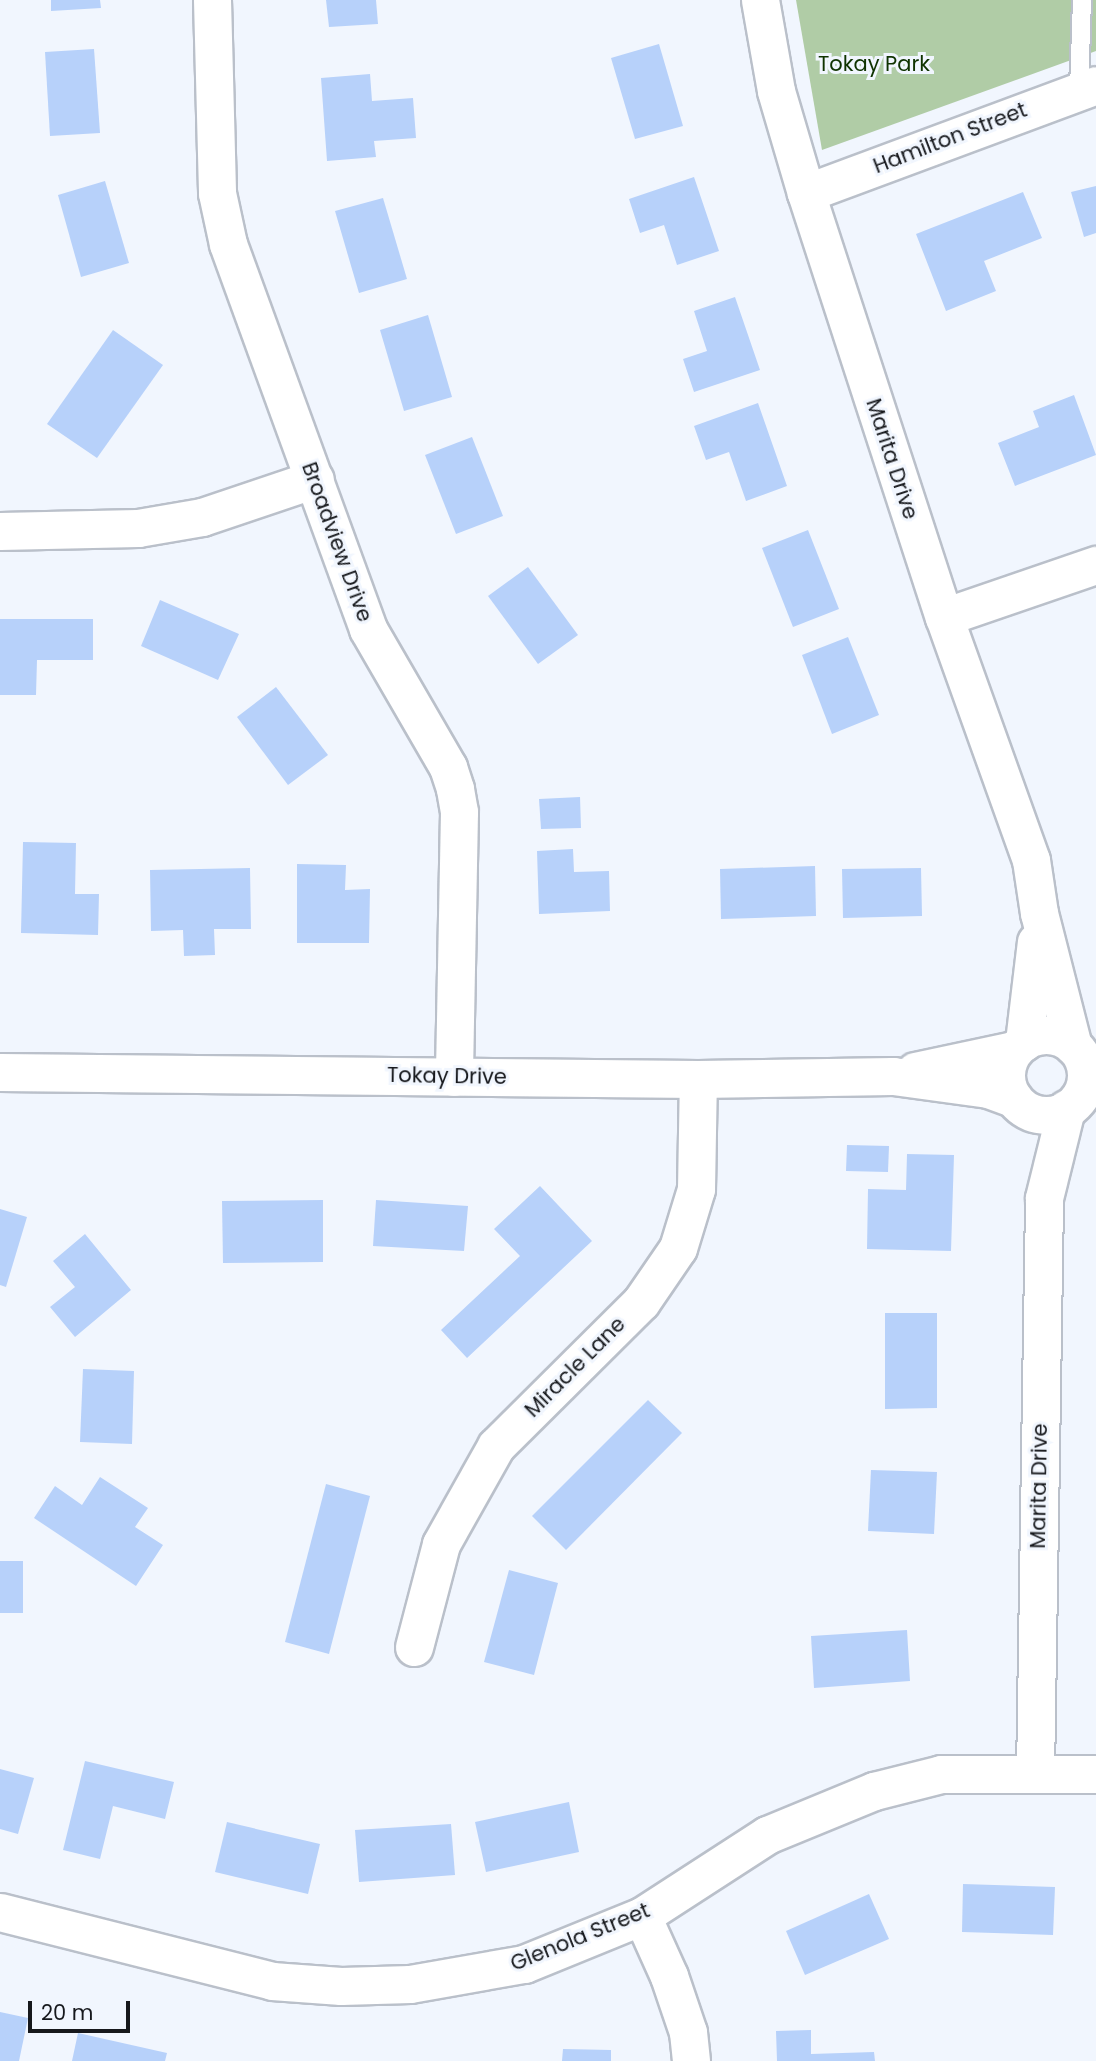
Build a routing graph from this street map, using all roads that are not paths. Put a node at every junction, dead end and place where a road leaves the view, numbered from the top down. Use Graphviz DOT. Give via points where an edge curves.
graph roads {
  1 [pos="212,0"];
  2 [pos="760,0"];
  3 [pos="1082,0"];
  4 [pos="1087,88"];
  5 [pos="806,193"];
  6 [pos="315,479"];
  7 [pos="0,531"];
  8 [pos="1096,565"];
  9 [pos="944,617"];
  10 [pos="1039,913"];
  11 [pos="1019,1046"];
  12 [pos="1084,1055"];
  13 [pos="0,1072"];
  14 [pos="893,1076"];
  15 [pos="454,1077"];
  16 [pos="698,1079"];
  17 [pos="1018,1103"];
  18 [pos="1078,1106"];
  19 [pos="1044,1198"];
  20 [pos="414,1647"];
  21 [pos="1035,1774"];
  22 [pos="1096,1774"];
  23 [pos="0,1912"];
  24 [pos="642,1916"];
  25 [pos="691,2061"];
  1 -- 6 [label="street, Broadview Drive" via="216,193 228,244"];
  2 -- 5 [label="street, Marita Drive" via="776,91"];
  3 -- 4 [label="lane"];
  4 -- 5 [label="street, Hamilton Street"];
  5 -- 9 [label="street, Marita Drive"];
  6 -- 7 [label="street" via="202,517 163,524"];
  6 -- 15 [label="street, Broadview Drive" via="368,629 455,789 459,813"];
  8 -- 9 [label="street"];
  9 -- 10 [label="street, Marita Drive" via="1031,860"];
  10 -- 11 [label="street, Marita Drive"];
  10 -- 12 [label="street, Marita Drive"];
  11 -- 12 [label="street" via="1049,1036"];
  11 -- 14 [label="street, Tokay Drive"];
  11 -- 17 [label="street" via="1006,1074"];
  12 -- 18 [label="street" via="1085,1083"];
  13 -- 15 [label="street, Tokay Drive"];
  14 -- 16 [label="street, Tokay Drive"];
  14 -- 17 [label="street, Tokay Drive" via="988,1088"];
  15 -- 16 [label="street, Tokay Drive"];
  16 -- 20 [label="street, Miracle Lane" via="696,1189 678,1248 641,1302 496,1446 441,1544"];
  17 -- 18 [label="street" via="1047,1115"];
  17 -- 19 [label="street, Marita Drive"];
  18 -- 19 [label="street, Marita Drive"];
  19 -- 21 [label="street, Marita Drive"];
  21 -- 22 [label="street, Glenola Street"];
  21 -- 24 [label="street, Glenola Street" via="941,1774 873,1790 767,1835"];
  23 -- 24 [label="street, Glenola Street" via="272,1981 341,1986 410,1984 524,1964"];
  24 -- 25 [label="street" via="688,2032"];
}
